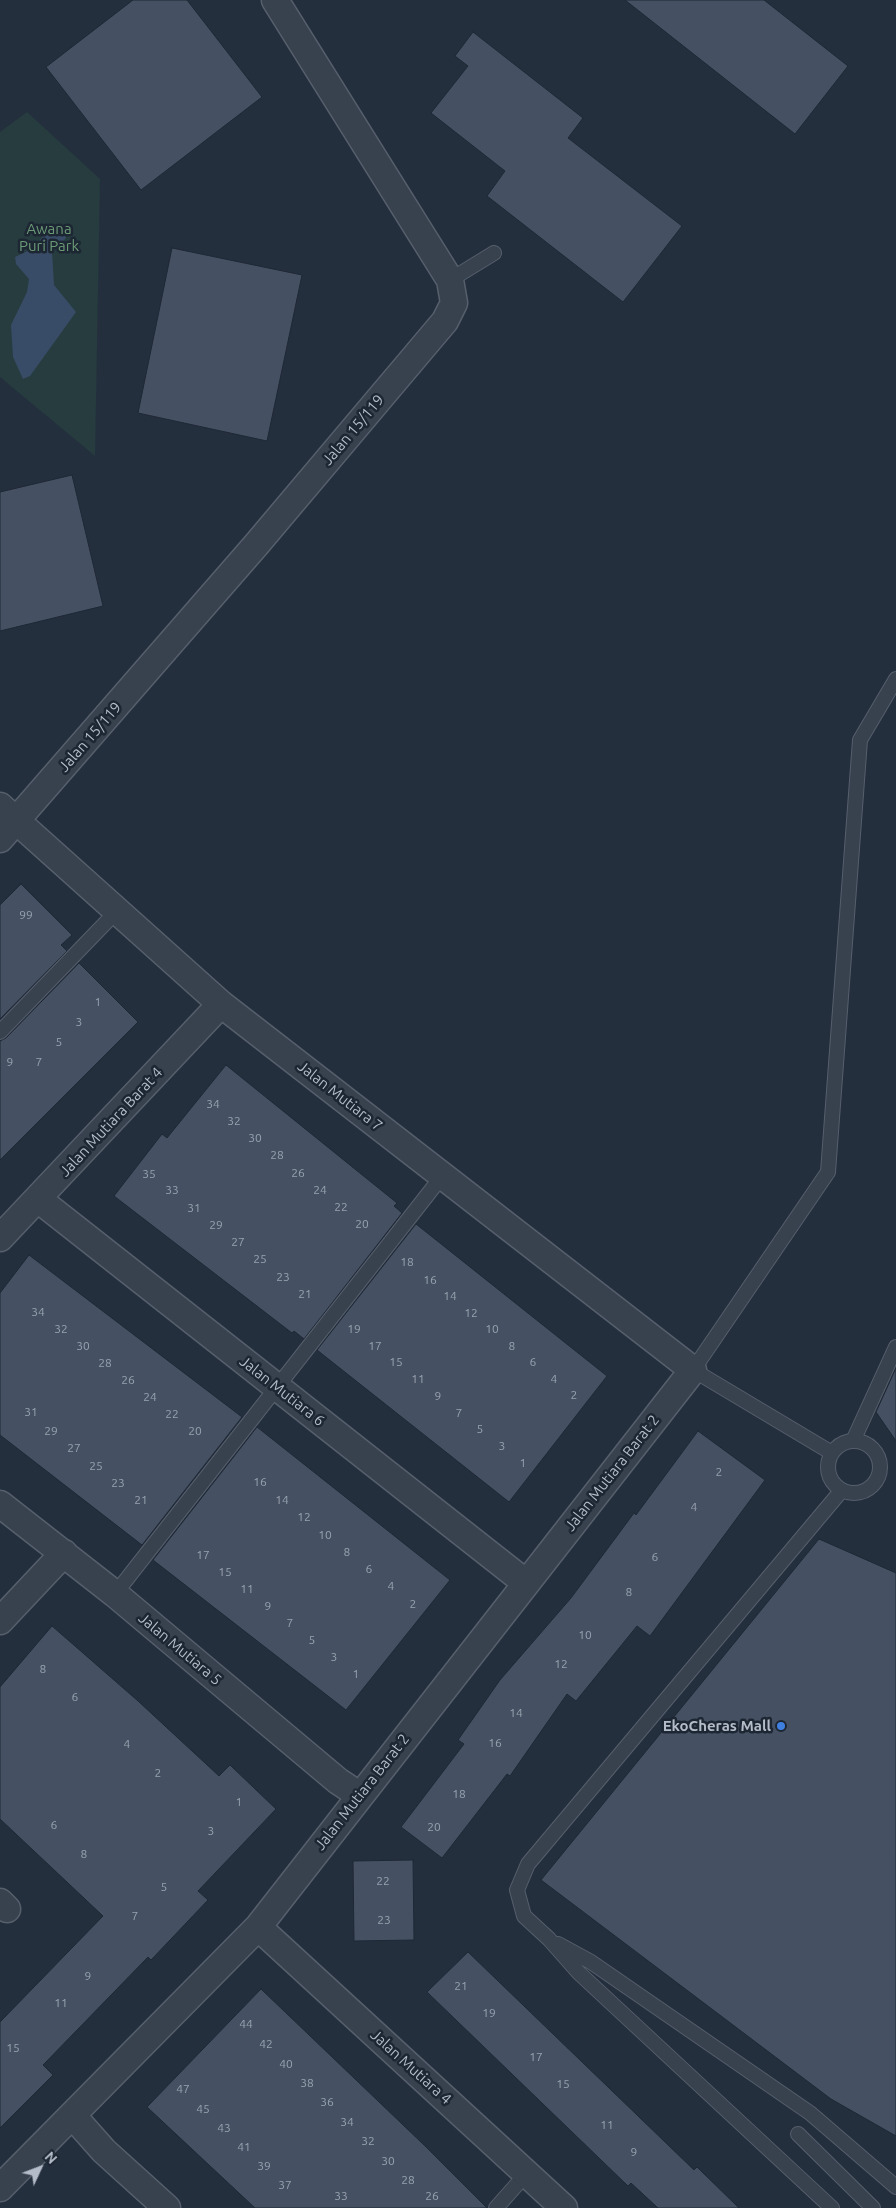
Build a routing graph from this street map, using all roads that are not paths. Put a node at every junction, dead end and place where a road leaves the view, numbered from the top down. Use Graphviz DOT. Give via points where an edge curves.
graph roads {
  1 [pos="275,0"];
  2 [pos="494,253"];
  3 [pos="450,280"];
  4 [pos="896,679"];
  5 [pos="6,822"];
  6 [pos="117,910"];
  7 [pos="220,1004"];
  8 [pos="0,1032"];
  9 [pos="443,1175"];
  10 [pos="38,1199"];
  11 [pos="0,1238"];
  12 [pos="896,1347"];
  13 [pos="693,1370"];
  14 [pos="277,1387"];
  15 [pos="853,1441"];
  16 [pos="832,1453"];
  17 [pos="842,1490"];
  18 [pos="0,1504"];
  19 [pos="64,1554"];
  20 [pos="526,1583"];
  21 [pos="115,1594"];
  22 [pos="0,1621"];
  23 [pos="359,1795"];
  24 [pos="258,1928"];
  25 [pos="549,1939"];
  26 [pos="72,2115"];
  27 [pos="798,2134"];
  28 [pos="527,2173"];
  29 [pos="896,2187"];
  30 [pos="0,2188"];
  31 [pos="167,2208"];
  32 [pos="496,2208"];
  33 [pos="564,2208"];
  34 [pos="832,2208"];
  35 [pos="873,2208"];
  1 -- 3 [label="street, Jalan 15/119"];
  2 -- 3 [label="lane"];
  3 -- 5 [label="street, Jalan 15/119" via="454,303 445,321 256,546"];
  4 -- 13 [label="lane" via="860,740 828,1172"];
  5 -- 6 [label="street, Jalan Mutiara 7"];
  6 -- 7 [label="street, Jalan Mutiara 7"];
  6 -- 8 [label="lane"];
  7 -- 9 [label="street, Jalan Mutiara 7"];
  7 -- 10 [label="street, Jalan Mutiara Barat 4"];
  9 -- 13 [label="street, Jalan Mutiara 7"];
  9 -- 14 [label="lane"];
  10 -- 11 [label="street, Jalan Mutiara Barat 4"];
  10 -- 14 [label="street, Jalan Mutiara 6"];
  12 -- 15 [label="lane"];
  13 -- 16 [label="lane"];
  13 -- 20 [label="street, Jalan Mutiara Barat 2"];
  14 -- 20 [label="street, Jalan Mutiara 6"];
  14 -- 21 [label="lane"];
  15 -- 16 [label="lane"];
  15 -- 17 [label="lane" via="870,1446 880,1461 880,1470 878,1478 866,1490 858,1493"];
  16 -- 17 [label="lane" via="828,1470 835,1485"];
  17 -- 25 [label="lane" via="528,1864 517,1890 524,1916"];
  18 -- 19 [label="street, Jalan Mutiara 5"];
  19 -- 21 [label="street, Jalan Mutiara 5"];
  19 -- 22 [label="street"];
  20 -- 23 [label="street, Jalan Mutiara Barat 2"];
  21 -- 23 [label="street, Jalan Mutiara 5" via="338,1782"];
  23 -- 24 [label="street, Jalan Mutiara Barat 2"];
  24 -- 26 [label="street, Jalan Mutiara Barat 2"];
  24 -- 28 [label="street, Jalan Mutiara 4"];
  25 -- 29 [label="lane" via="591,1962 810,2113"];
  25 -- 34 [label="lane" via="578,1973"];
  26 -- 30 [label="street, Jalan Mutiara Barat 2"];
  26 -- 31 [label="street" via="104,2151"];
  27 -- 35 [label="lane"];
  28 -- 32 [label="lane"];
  28 -- 33 [label="street, Jalan Mutiara 4"];
}
